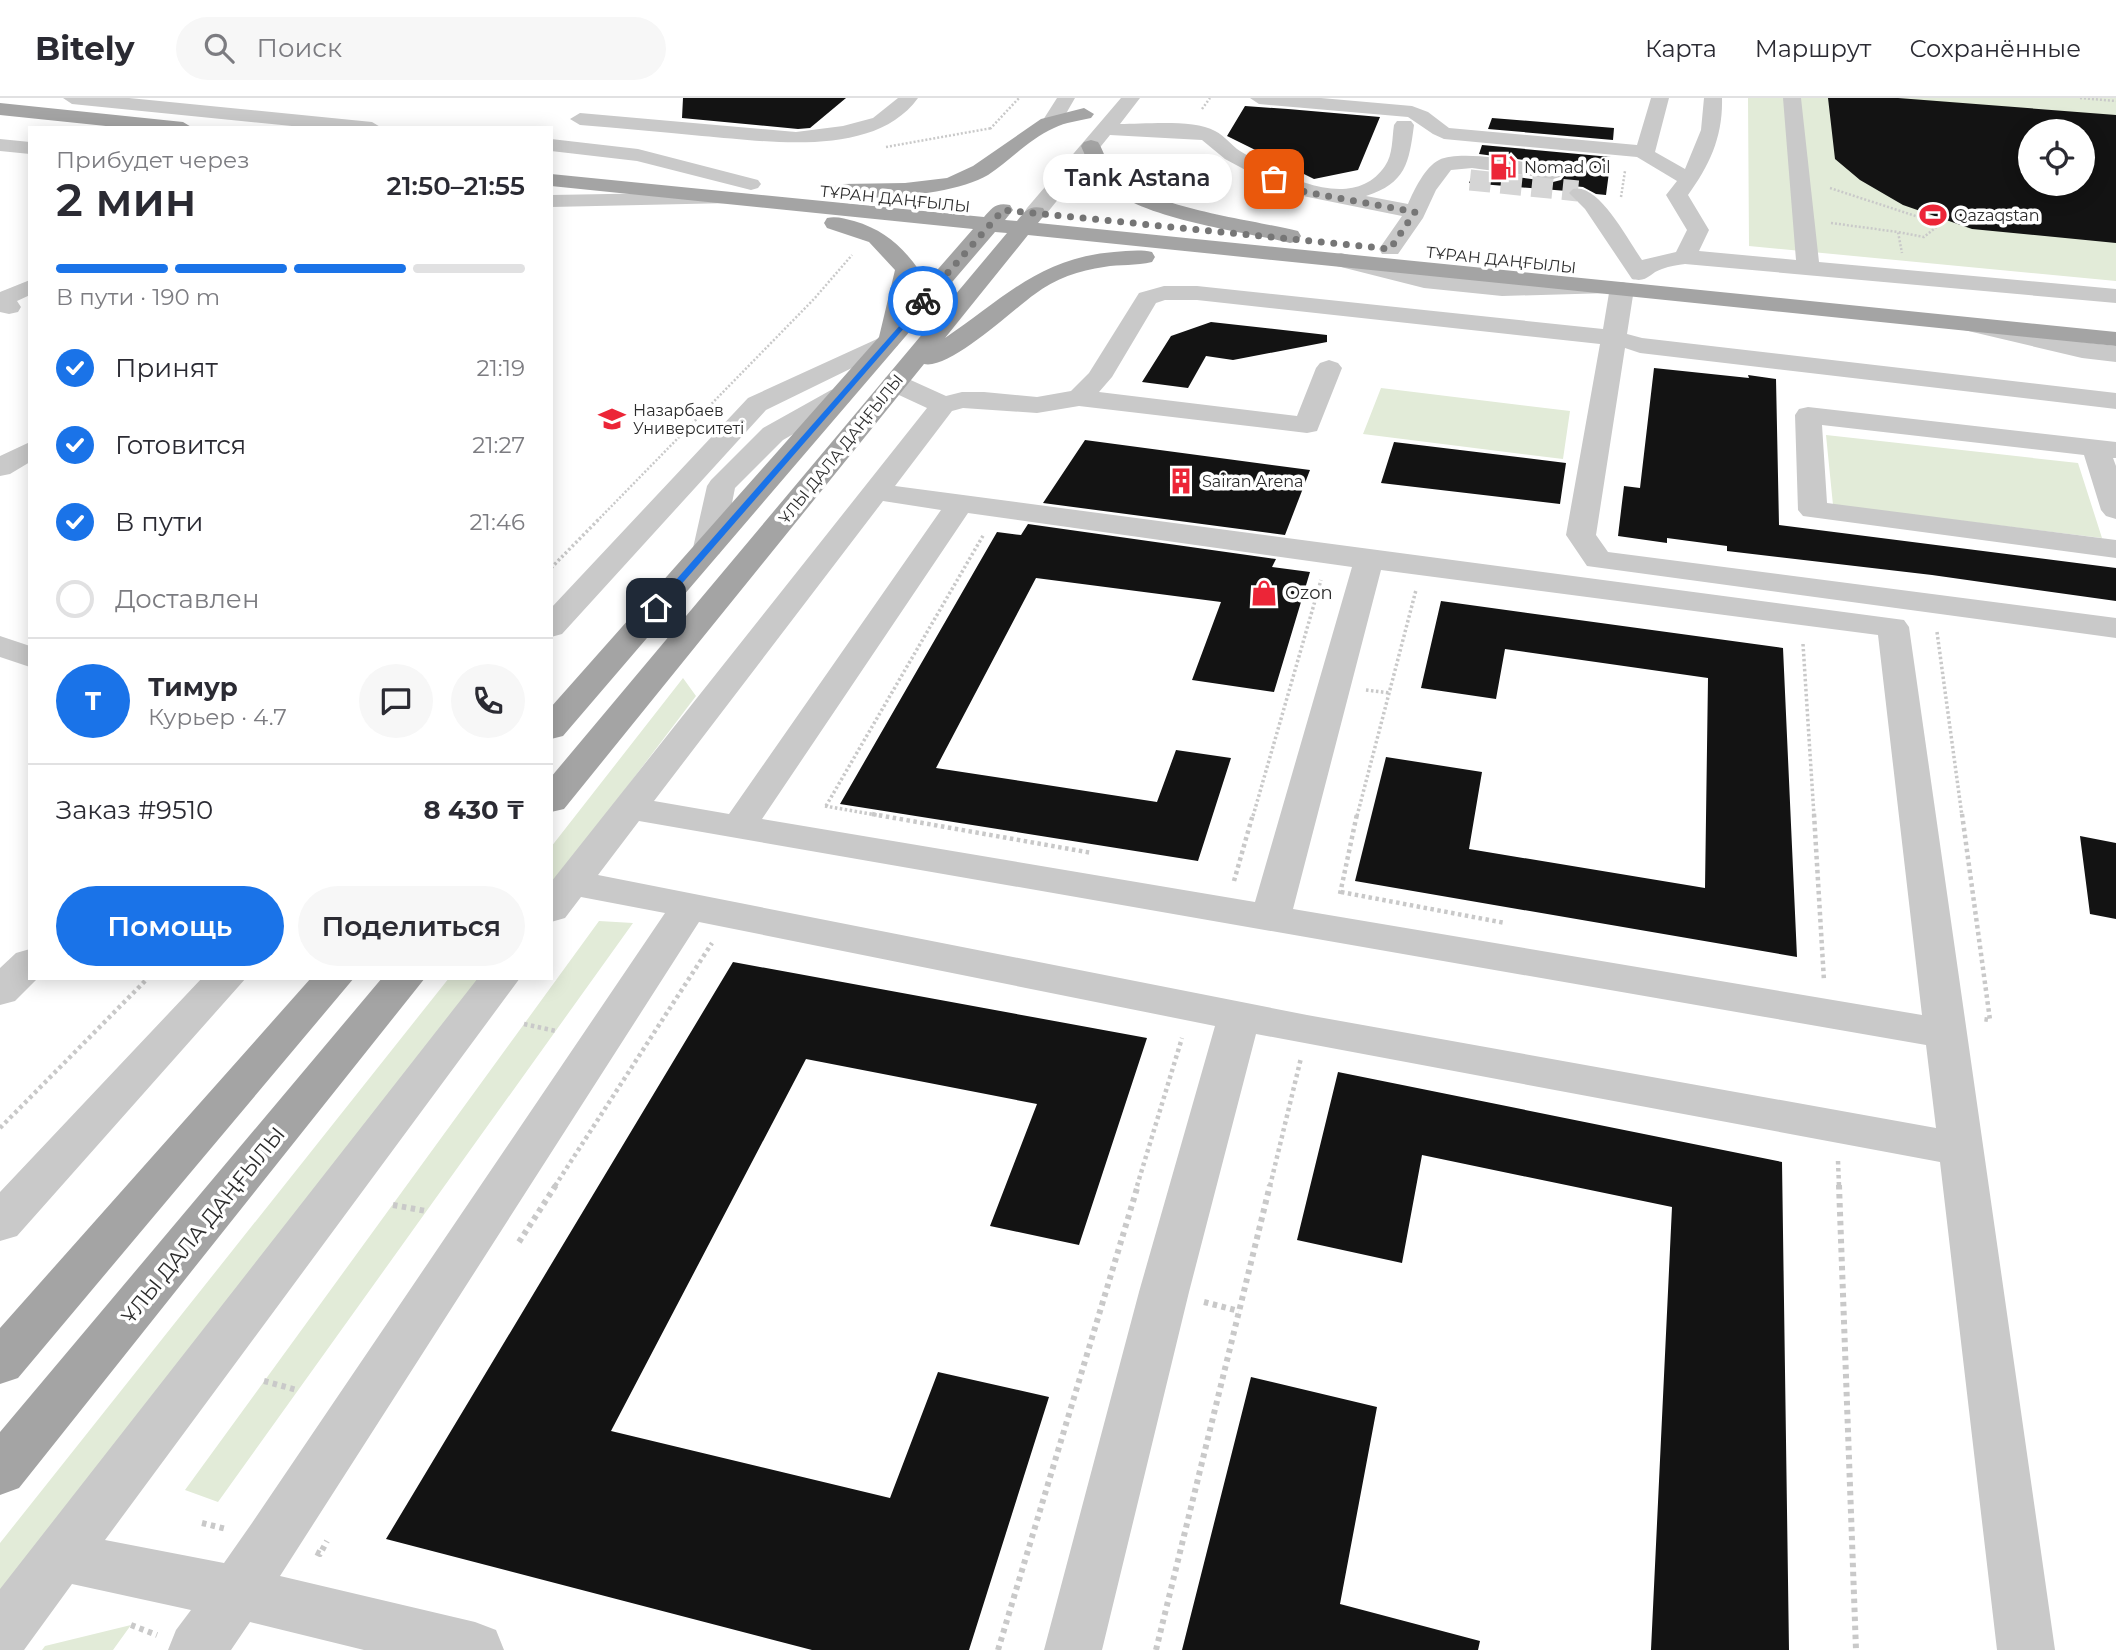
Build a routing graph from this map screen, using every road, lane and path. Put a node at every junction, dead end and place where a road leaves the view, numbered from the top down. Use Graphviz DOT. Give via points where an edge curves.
graph roads {
  1 [pos="72,98"];
  2 [pos="81,98"];
  3 [pos="909,98"];
  4 [pos="928,98"];
  5 [pos="1066,98"];
  6 [pos="1131,98"];
  7 [pos="1259,98"];
  8 [pos="1660,98"];
  9 [pos="1713,98"];
  10 [pos="1792,98"];
  11 [pos="2080,98"];
  12 [pos="2116,101"];
  13 [pos="109,102"];
  14 [pos="162,102"];
  15 [pos="1087,103"];
  16 [pos="601,105"];
  17 [pos="0,109"];
  18 [pos="580,119"];
  19 [pos="1053,120"];
  20 [pos="116,121"];
  21 [pos="0,124"];
  22 [pos="1404,125"];
  23 [pos="164,126"];
  24 [pos="356,126"];
  25 [pos="28,127"];
  26 [pos="992,128"];
  27 [pos="1105,129"];
  28 [pos="844,132"];
  29 [pos="553,138"];
  30 [pos="1060,142"];
  31 [pos="0,145"];
  32 [pos="553,145"];
  33 [pos="1091,146"];
  34 [pos="28,148"];
  35 [pos="881,148"];
  36 [pos="1647,148"];
  37 [pos="1705,156"];
  38 [pos="553,164"];
  39 [pos="1553,173"];
  40 [pos="1689,179"];
  41 [pos="553,180"];
  42 [pos="1470,180"];
  43 [pos="1430,182"];
  44 [pos="751,184"];
  45 [pos="1828,187"];
  46 [pos="826,191"];
  47 [pos="723,198"];
  48 [pos="1335,198"];
  49 [pos="1587,199"];
  50 [pos="553,201"];
  51 [pos="1415,212"];
  52 [pos="1013,214"];
  53 [pos="1824,222"];
  54 [pos="1898,232"];
  55 [pos="881,240"];
  56 [pos="1303,240"];
  57 [pos="1390,249"];
  58 [pos="1273,253"];
  59 [pos="1902,255"];
  60 [pos="1685,257"];
  61 [pos="1808,267"];
  62 [pos="1623,283"];
  63 [pos="1577,286"];
  64 [pos="28,288"];
  65 [pos="2116,296"];
  66 [pos="13,307"];
  67 [pos="2007,310"];
  68 [pos="2116,310"];
  69 [pos="2116,321"];
  70 [pos="1971,325"];
  71 [pos="1569,334"];
  72 [pos="1615,338"];
  73 [pos="2116,340"];
  74 [pos="888,341"];
  75 [pos="2116,354"];
  76 [pos="1329,368"];
  77 [pos="895,383"];
  78 [pos="1068,400"];
  79 [pos="2116,401"];
  80 [pos="943,405"];
  81 [pos="1292,446"];
  82 [pos="2106,449"];
  83 [pos="28,451"];
  84 [pos="0,468"];
  85 [pos="877,492"];
  86 [pos="2116,510"];
  87 [pos="976,512"];
  88 [pos="2116,549"];
  89 [pos="1331,554"];
  90 [pos="1371,560"];
  91 [pos="1420,565"];
  92 [pos="553,566"];
  93 [pos="1933,604"];
  94 [pos="1801,615"];
  95 [pos="553,625"];
  96 [pos="2116,628"];
  97 [pos="0,646"];
  98 [pos="28,656"];
  99 [pos="553,727"];
  100 [pos="553,799"];
  101 [pos="826,806"];
  102 [pos="630,808"];
  103 [pos="738,827"];
  104 [pos="1341,892"];
  105 [pos="561,896"];
  106 [pos="1338,902"];
  107 [pos="689,907"];
  108 [pos="1222,911"];
  109 [pos="1272,920"];
  110 [pos="1516,925"];
  111 [pos="28,965"];
  112 [pos="146,980"];
  113 [pos="224,980"];
  114 [pos="332,980"];
  115 [pos="403,980"];
  116 [pos="498,980"];
  117 [pos="0,990"];
  118 [pos="1192,1006"];
  119 [pos="1826,1013"];
  120 [pos="1239,1017"];
  121 [pos="1945,1022"];
  122 [pos="524,1024"];
  123 [pos="1307,1030"];
  124 [pos="555,1031"];
  125 [pos="0,1128"];
  126 [pos="1838,1148"];
  127 [pos="1961,1149"];
  128 [pos="393,1205"];
  129 [pos="426,1211"];
  130 [pos="0,1223"];
  131 [pos="0,1363"];
  132 [pos="264,1381"];
  133 [pos="297,1390"];
  134 [pos="0,1472"];
  135 [pos="60,1556"];
  136 [pos="237,1592"];
  137 [pos="0,1635"];
  138 [pos="197,1650"];
  139 [pos="475,1650"];
  140 [pos="998,1650"];
  141 [pos="1073,1650"];
  142 [pos="1156,1650"];
  143 [pos="1856,1650"];
  144 [pos="2026,1650"];
  1 -- 2 [label="street"];
  2 -- 13 [label="street"];
  3 -- 28 [label="street" via="880,122"];
  4 -- 28 [label="street" via="900,122"];
  5 -- 19 [label="street"];
  6 -- 27 [label="street, ҰЛЫ ДАЛА ДАҢҒЫЛЫ"];
  7 -- 36 [label="street" via="1412,112 1427,117 1444,133"];
  8 -- 36 [label="street"];
  9 -- 37 [label="street" via="1714,119"];
  10 -- 61 [label="street"];
  11 -- 12 [label="path"];
  13 -- 14 [label="street"];
  13 -- 20 [label="main road"];
  14 -- 24 [label="street"];
  15 -- 19 [label="main road"];
  15 -- 30 [label="street"];
  16 -- 18 [label="street"];
  17 -- 20 [label="main road"];
  18 -- 28 [label="street" via="796,138"];
  18 -- 29 [label="street"];
  19 -- 46 [label="main road" via="957,182"];
  20 -- 23 [label="main road"];
  21 -- 25 [label="main road"];
  22 -- 48 [label="street" via="1397,164 1385,177 1373,186"];
  26 -- 35 [label="path"];
  27 -- 33 [label="street, ҰЛЫ ДАЛА ДАҢҒЫЛЫ"];
  27 -- 48 [label="street" via="1208,135 1274,179"];
  31 -- 34 [label="street"];
  32 -- 44 [label="street" via="638,155"];
  33 -- 52 [label="street, ҰЛЫ ДАЛА ДАҢҒЫЛЫ"];
  33 -- 56 [label="main road" via="1106,176 1137,197"];
  36 -- 37 [label="street"];
  36 -- 40 [label="street" via="1647,157"];
  37 -- 40 [label="street"];
  38 -- 44 [label="main road, ТҰРАН ДАҢҒЫЛЫ"];
  39 -- 43 [label="street" via="1472,162 1445,165"];
  40 -- 60 [label="street" via="1676,195 1698,230"];
  41 -- 47 [label="main road, ТҰРАН ДАҢҒЫЛЫ"];
  42 -- 43 [label="street"];
  43 -- 51 [label="street"];
  44 -- 46 [label="main road, ТҰРАН ДАҢҒЫЛЫ"];
  45 -- 54 [label="path" via="1940,224 1924,236"];
  46 -- 52 [label="main road, ТҰРАН ДАҢҒЫЛЫ"];
  47 -- 50 [label="street"];
  47 -- 52 [label="main road, ТҰРАН ДАҢҒЫЛЫ"];
  47 -- 55 [label="main road" via="845,225"];
  48 -- 51 [label="street"];
  49 -- 62 [label="street"];
  51 -- 57 [label="street"];
  52 -- 56 [label="main road, ТҰРАН ДАҢҒЫЛЫ"];
  52 -- 58 [label="main road, ТҰРАН ДАҢҒЫЛЫ"];
  52 -- 74 [label="main road, ҰЛЫ ДАЛА ДАҢҒЫЛЫ"];
  52 -- 77 [label="main road, ҰЛЫ ДАЛА ДАҢҒЫЛЫ"];
  53 -- 54 [label="path"];
  54 -- 59 [label="path"];
  55 -- 74 [label="main road" via="891,246 906,270"];
  55 -- 92 [label="path" via="858,247 814,299"];
  56 -- 57 [label="main road, ТҰРАН ДАҢҒЫЛЫ"];
  57 -- 62 [label="main road, ТҰРАН ДАҢҒЫЛЫ"];
  58 -- 63 [label="main road, ТҰРАН ДАҢҒЫЛЫ"];
  58 -- 77 [label="main road" via="1102,260 1054,273"];
  60 -- 61 [label="street"];
  60 -- 62 [label="street" via="1651,264"];
  61 -- 65 [label="street"];
  62 -- 63 [label="main road, ТҰРАН ДАҢҒЫЛЫ"];
  62 -- 67 [label="main road, ТҰРАН ДАҢҒЫЛЫ"];
  62 -- 70 [label="main road, ТҰРАН ДАҢҒЫЛЫ"];
  62 -- 72 [label="street"];
  63 -- 71 [label="street"];
  64 -- 66 [label="street" via="5,301"];
  67 -- 68 [label="street"];
  67 -- 69 [label="main road, ТҰРАН ДАҢҒЫЛЫ"];
  70 -- 73 [label="main road, ТҰРАН ДАҢҒЫЛЫ"];
  70 -- 75 [label="street"];
  71 -- 72 [label="street"];
  71 -- 78 [label="street" via="1164,293 1147,298 1099,377"];
  72 -- 79 [label="street" via="1640,345"];
  72 -- 93 [label="street" via="1581,535 1598,559"];
  74 -- 95 [label="street" via="757,404"];
  74 -- 99 [label="main road, ҰЛЫ ДАЛА ДАҢҒЫЛЫ"];
  76 -- 78 [label="street" via="1307,425"];
  77 -- 80 [label="street"];
  77 -- 100 [label="main road, ҰЛЫ ДАЛА ДАҢҒЫЛЫ"];
  78 -- 80 [label="street" via="1037,405 962,400"];
  78 -- 81 [label="street" via="1076,419"];
  80 -- 85 [label="street"];
  82 -- 86 [label="street"];
  82 -- 88 [label="street" via="1808,415 1813,510"];
  83 -- 84 [label="street"];
  85 -- 87 [label="street"];
  85 -- 102 [label="street"];
  87 -- 89 [label="street"];
  87 -- 101 [label="path"];
  87 -- 103 [label="street"];
  89 -- 90 [label="street"];
  89 -- 108 [label="path"];
  90 -- 91 [label="street"];
  90 -- 109 [label="street"];
  91 -- 94 [label="street"];
  91 -- 104 [label="path"];
  93 -- 96 [label="street"];
  93 -- 121 [label="path" via="1990,1020"];
  94 -- 119 [label="path"];
  94 -- 121 [label="street" via="1893,627"];
  97 -- 98 [label="street"];
  102 -- 103 [label="street"];
  102 -- 105 [label="street"];
  103 -- 108 [label="street"];
  104 -- 106 [label="path"];
  104 -- 110 [label="path"];
  105 -- 107 [label="street" via="646,895"];
  107 -- 118 [label="street"];
  107 -- 136 [label="street"];
  108 -- 109 [label="street"];
  109 -- 119 [label="street"];
  111 -- 117 [label="street"];
  112 -- 125 [label="path"];
  113 -- 130 [label="street"];
  114 -- 131 [label="main road"];
  115 -- 134 [label="main road, ҰЛЫ ДАЛА ДАҢҒЫЛЫ"];
  116 -- 135 [label="street"];
  118 -- 120 [label="street"];
  118 -- 140 [label="path"];
  119 -- 121 [label="street"];
  120 -- 123 [label="street"];
  120 -- 141 [label="street"];
  121 -- 127 [label="street"];
  122 -- 124 [label="path"];
  123 -- 127 [label="street"];
  123 -- 142 [label="path"];
  126 -- 143 [label="path"];
  127 -- 144 [label="street"];
  128 -- 129 [label="path"];
  132 -- 133 [label="path"];
  135 -- 136 [label="street"];
  135 -- 137 [label="street"];
  136 -- 138 [label="street"];
  136 -- 139 [label="street"];
}
